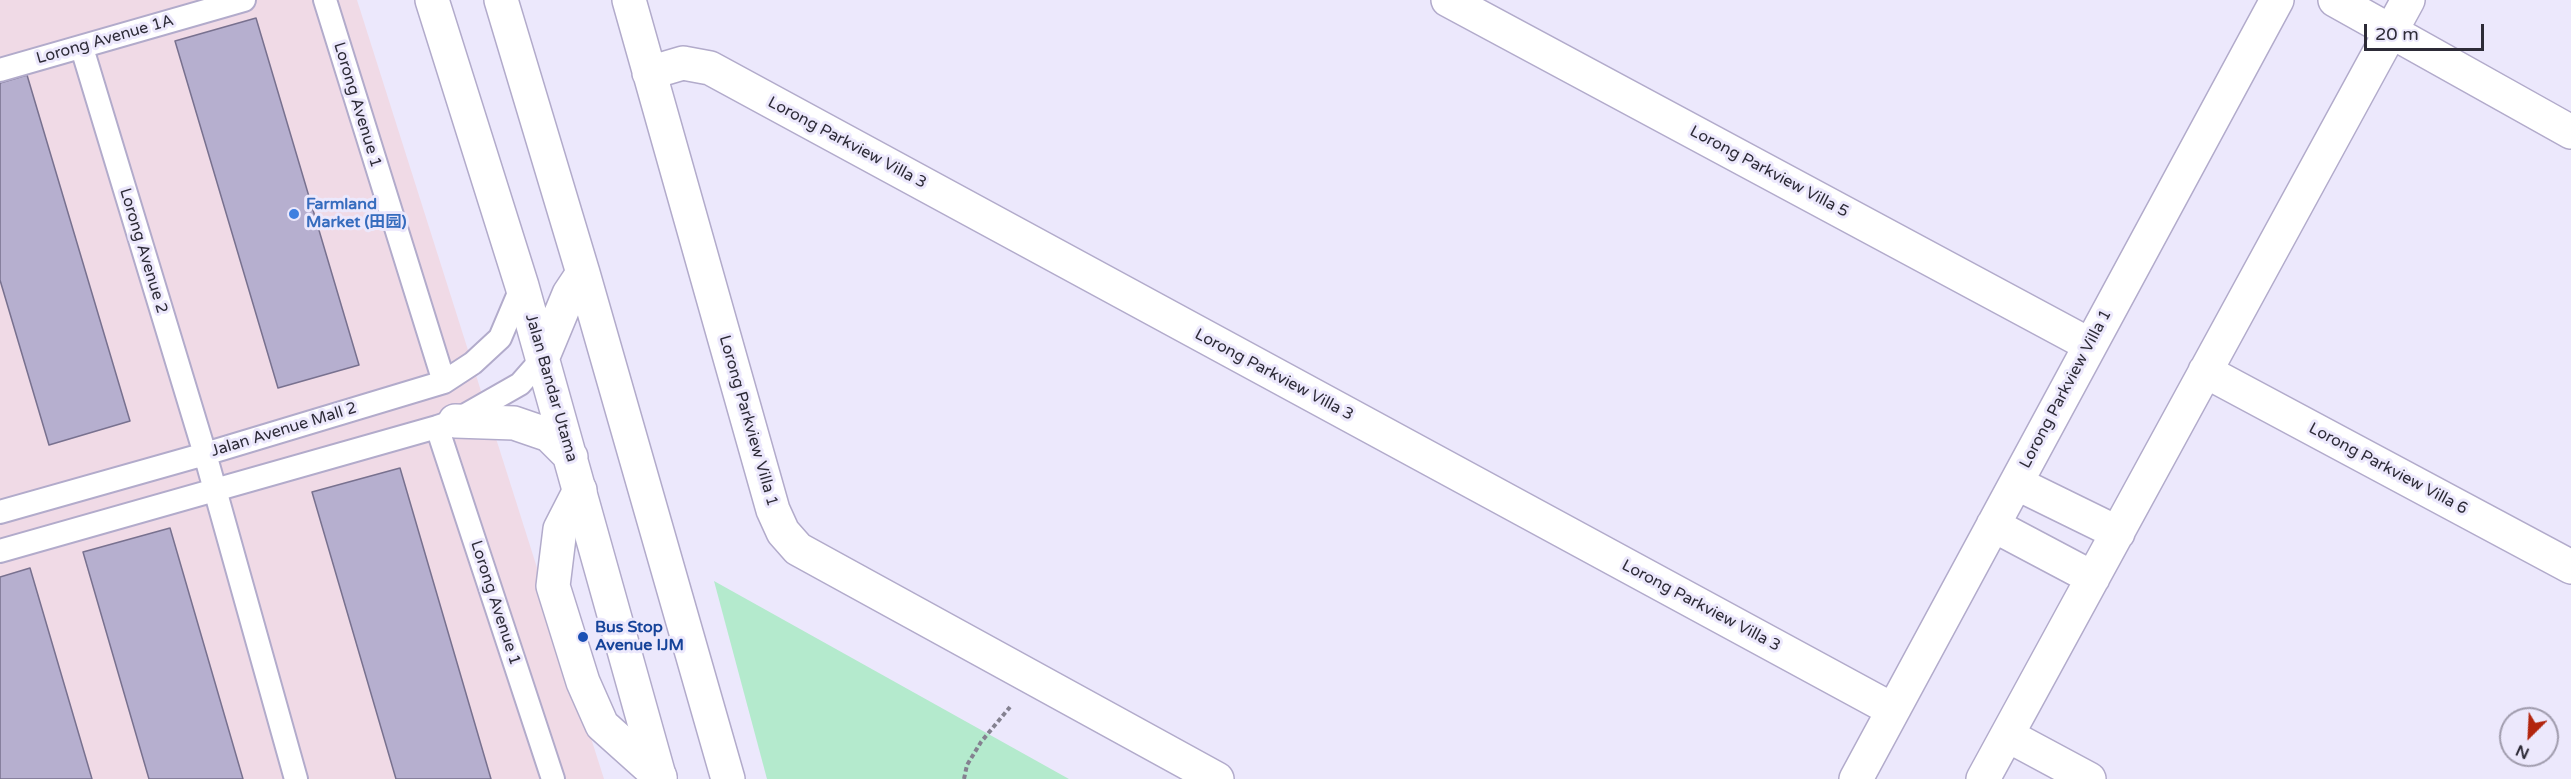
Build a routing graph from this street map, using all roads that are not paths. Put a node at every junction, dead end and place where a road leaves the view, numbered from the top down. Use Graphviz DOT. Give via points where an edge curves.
graph roads {
  1 [pos="244,0"];
  2 [pos="325,0"];
  3 [pos="432,0"];
  4 [pos="501,0"];
  5 [pos="629,0"];
  6 [pos="1448,0"];
  7 [pos="2277,0"];
  8 [pos="2335,0"];
  9 [pos="2408,0"];
  10 [pos="2391,31"];
  11 [pos="82,48"];
  12 [pos="0,70"];
  13 [pos="649,74"];
  14 [pos="2571,132"];
  15 [pos="583,273"];
  16 [pos="522,286"];
  17 [pos="2090,345"];
  18 [pos="542,359"];
  19 [pos="2205,371"];
  20 [pos="444,382"];
  21 [pos="446,424"];
  22 [pos="205,454"];
  23 [pos="570,457"];
  24 [pos="2016,483"];
  25 [pos="580,490"];
  26 [pos="215,492"];
  27 [pos="0,512"];
  28 [pos="1993,525"];
  29 [pos="2118,533"];
  30 [pos="0,551"];
  31 [pos="2571,567"];
  32 [pos="2093,578"];
  33 [pos="1893,710"];
  34 [pos="2007,735"];
  35 [pos="660,778"];
  36 [pos="296,779"];
  37 [pos="553,779"];
  38 [pos="728,779"];
  39 [pos="1217,779"];
  40 [pos="1856,779"];
  41 [pos="1983,779"];
  42 [pos="2089,779"];
  1 -- 11 [label="lane, Lorong Avenue 1A"];
  2 -- 20 [label="lane, Lorong Avenue 1"];
  3 -- 16 [label="street, Jalan Bandar Utama"];
  4 -- 15 [label="street"];
  5 -- 13 [label="street, Lorong Parkview Villa 1"];
  6 -- 17 [label="street, Lorong Parkview Villa 5"];
  7 -- 17 [label="street, Lorong Parkview Villa 1"];
  8 -- 10 [label="street"];
  9 -- 10 [label="street"];
  10 -- 14 [label="street"];
  10 -- 19 [label="street"];
  11 -- 12 [label="lane, Lorong Avenue 1A"];
  11 -- 22 [label="lane, Lorong Avenue 2"];
  13 -- 33 [label="street, Lorong Parkview Villa 3" via="684,63 710,68"];
  13 -- 39 [label="street, Lorong Parkview Villa 1" via="773,510 783,532 798,549"];
  15 -- 18 [label="street" via="569,294"];
  15 -- 38 [label="street"];
  16 -- 18 [label="street, Jalan Bandar Utama"];
  16 -- 20 [label="lane, Jalan Avenue Mall 2" via="500,338"];
  17 -- 24 [label="street, Lorong Parkview Villa 1"];
  18 -- 21 [label="lane" via="520,384"];
  18 -- 23 [label="street, Jalan Bandar Utama"];
  19 -- 29 [label="street"];
  19 -- 31 [label="street, Lorong Parkview Villa 6"];
  20 -- 22 [label="lane, Jalan Avenue Mall 2"];
  21 -- 23 [label="street" via="514,423 549,435"];
  21 -- 26 [label="lane"];
  21 -- 37 [label="lane, Lorong Avenue 1"];
  22 -- 26 [label="lane, Lorong Avenue 2"];
  22 -- 27 [label="lane, Jalan Avenue Mall 2"];
  23 -- 25 [label="street, Jalan Bandar Utama"];
  24 -- 28 [label="street, Lorong Parkview Villa 1"];
  24 -- 29 [label="street"];
  25 -- 35 [label="street, Jalan Bandar Utama"];
  25 -- 35 [label="street" via="560,529 553,586 583,682 602,725"];
  26 -- 30 [label="lane"];
  26 -- 36 [label="lane"];
  28 -- 32 [label="street"];
  28 -- 33 [label="street, Lorong Parkview Villa 1"];
  29 -- 32 [label="street"];
  32 -- 34 [label="street"];
  33 -- 40 [label="street, Lorong Parkview Villa 1"];
  34 -- 41 [label="street"];
  34 -- 42 [label="street"];
}
